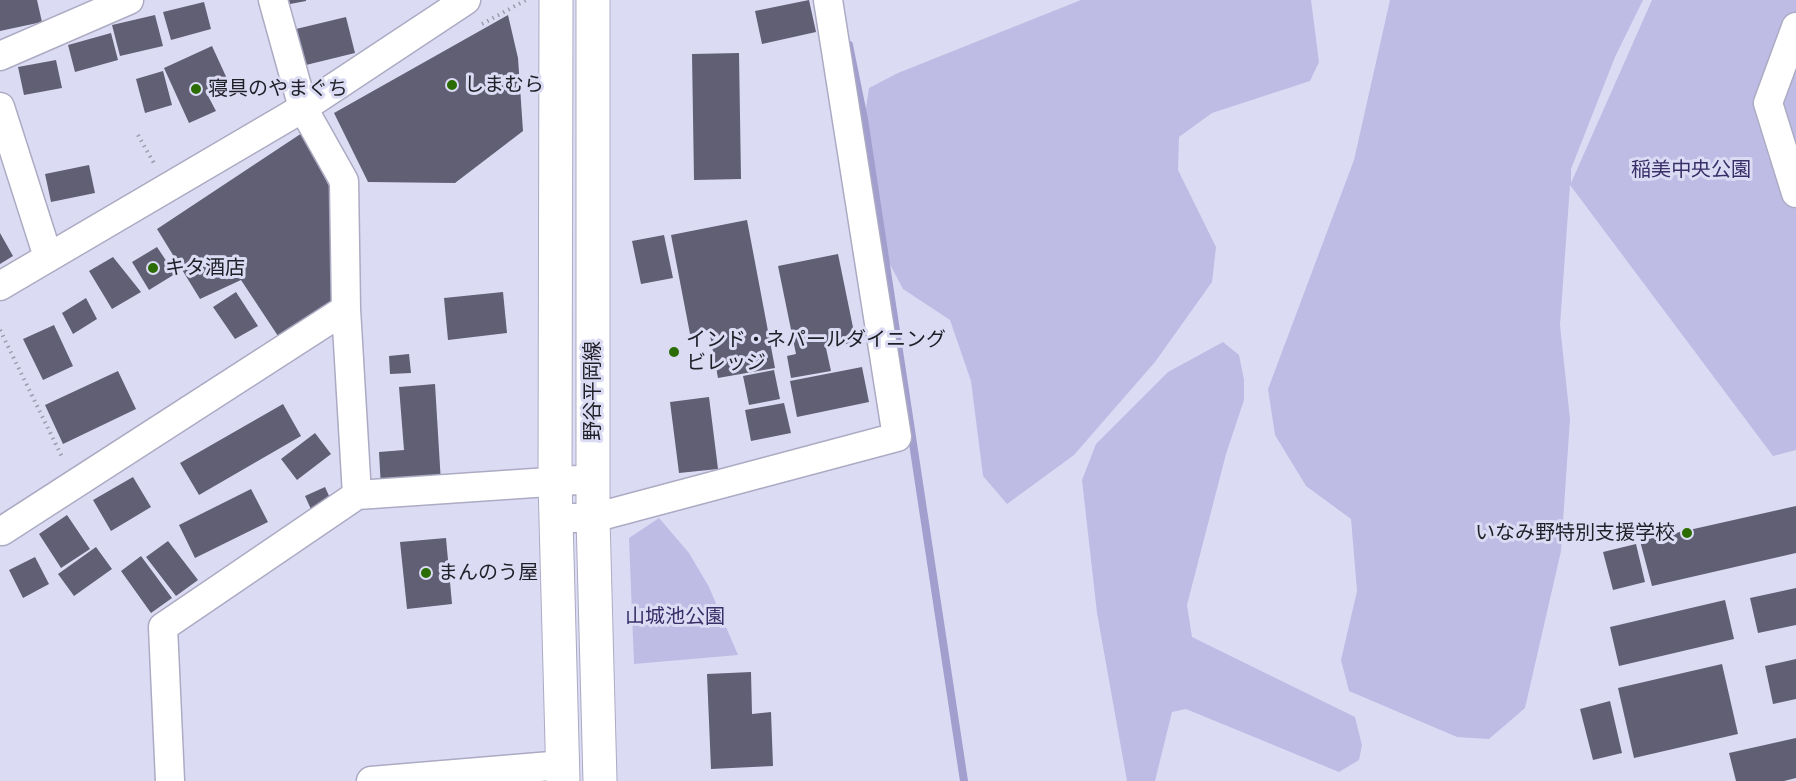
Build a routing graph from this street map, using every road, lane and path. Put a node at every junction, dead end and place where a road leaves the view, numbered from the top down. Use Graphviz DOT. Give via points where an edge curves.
graph roads {
  1 [pos="129,0"];
  2 [pos="273,0"];
  3 [pos="466,0"];
  4 [pos="556,0"];
  5 [pos="593,0"];
  6 [pos="828,0"];
  7 [pos="1796,27"];
  8 [pos="0,56"];
  9 [pos="0,106"];
  10 [pos="303,108"];
  11 [pos="138,135"];
  12 [pos="168,186"];
  13 [pos="1796,193"];
  14 [pos="48,257"];
  15 [pos="0,286"];
  16 [pos="346,309"];
  17 [pos="0,330"];
  18 [pos="593,479"];
  19 [pos="555,482"];
  20 [pos="75,483"];
  21 [pos="357,495"];
  22 [pos="556,518"];
  23 [pos="593,518"];
  24 [pos="1,533"];
  25 [pos="563,773"];
  26 [pos="170,781"];
  27 [pos="371,781"];
  28 [pos="600,781"];
  1 -- 8 [label="street"];
  2 -- 10 [label="street"];
  3 -- 10 [label="street"];
  4 -- 19 [label="main road, 野谷平岡線"];
  5 -- 18 [label="main road, 野谷平岡線"];
  6 -- 23 [label="street" via="897,437"];
  7 -- 13 [label="street" via="1768,103"];
  9 -- 14 [label="street"];
  10 -- 12 [label="street"];
  10 -- 16 [label="street" via="344,181"];
  11 -- 12 [label="path"];
  12 -- 14 [label="street"];
  14 -- 15 [label="street"];
  16 -- 20 [label="street"];
  16 -- 21 [label="street"];
  17 -- 20 [label="path"];
  18 -- 19 [label="street"];
  18 -- 23 [label="main road, 野谷平岡線"];
  19 -- 21 [label="street"];
  19 -- 22 [label="main road, 野谷平岡線"];
  20 -- 24 [label="street"];
  21 -- 26 [label="street" via="163,627"];
  22 -- 23 [label="street"];
  22 -- 25 [label="main road, 野谷平岡線"];
  23 -- 28 [label="main road, 野谷平岡線"];
  25 -- 27 [label="street"];
}
